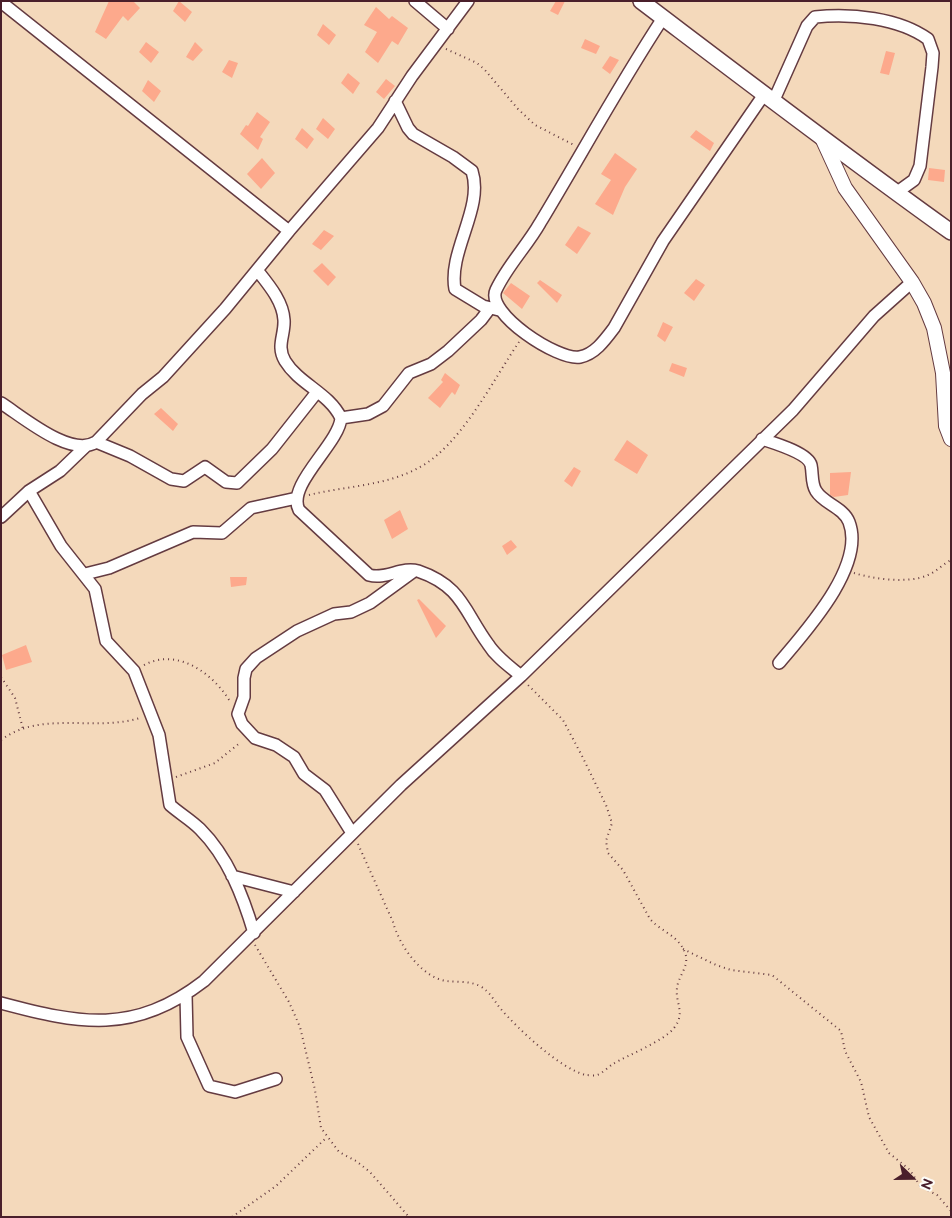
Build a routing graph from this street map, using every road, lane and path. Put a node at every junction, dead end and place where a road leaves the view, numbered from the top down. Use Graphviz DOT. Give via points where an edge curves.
graph roads {
  1 [pos="415,1"];
  2 [pos="468,1"];
  3 [pos="641,1"];
  4 [pos="1,2"];
  5 [pos="663,18"];
  6 [pos="448,29"];
  7 [pos="435,43"];
  8 [pos="770,96"];
  9 [pos="395,101"];
  10 [pos="823,140"];
  11 [pos="584,150"];
  12 [pos="896,193"];
  13 [pos="289,231"];
  14 [pos="951,232"];
  15 [pos="256,270"];
  16 [pos="912,282"];
  17 [pos="495,309"];
  18 [pos="525,332"];
  19 [pos="317,392"];
  20 [pos="1,403"];
  21 [pos="341,418"];
  22 [pos="762,439"];
  23 [pos="951,439"];
  24 [pos="91,444"];
  25 [pos="29,491"];
  26 [pos="297,498"];
  27 [pos="1,517"];
  28 [pos="951,560"];
  29 [pos="414,570"];
  30 [pos="844,570"];
  31 [pos="85,574"];
  32 [pos="779,663"];
  33 [pos="134,671"];
  34 [pos="521,676"];
  35 [pos="1,677"];
  36 [pos="149,714"];
  37 [pos="238,714"];
  38 [pos="23,729"];
  39 [pos="250,735"];
  40 [pos="1,740"];
  41 [pos="167,780"];
  42 [pos="352,833"];
  43 [pos="232,876"];
  44 [pos="294,892"];
  45 [pos="253,934"];
  46 [pos="682,948"];
  47 [pos="186,995"];
  48 [pos="1,1003"];
  49 [pos="276,1079"];
  50 [pos="326,1138"];
  51 [pos="951,1211"];
  52 [pos="232,1217"];
  53 [pos="409,1217"];
  1 -- 6 [label="street"];
  2 -- 6 [label="street"];
  3 -- 5 [label="main road"];
  4 -- 13 [label="street"];
  5 -- 8 [label="main road"];
  5 -- 11 [label="street"];
  6 -- 7 [label="street"];
  7 -- 9 [label="street"];
  7 -- 11 [label="path" via="481,66 535,125"];
  8 -- 10 [label="main road"];
  8 -- 12 [label="street" via="812,18 874,19 908,28 928,39 933,53 920,166 914,180"];
  8 -- 18 [label="street" via="663,241 614,328 593,352 568,357"];
  9 -- 13 [label="street" via="378,128"];
  9 -- 17 [label="street" via="412,134 472,171 476,189 462,238 454,285 465,296"];
  10 -- 12 [label="main road"];
  10 -- 16 [label="street" via="845,188"];
  11 -- 17 [label="street" via="496,289"];
  12 -- 14 [label="main road"];
  13 -- 15 [label="street"];
  15 -- 19 [label="street" via="272,289 282,310 284,321 280,347 283,357 291,369"];
  15 -- 24 [label="street" via="169,370"];
  16 -- 22 [label="street" via="874,316 793,410"];
  16 -- 23 [label="street" via="934,328 943,373 946,426"];
  17 -- 18 [label="street"];
  17 -- 21 [label="street" via="431,364 409,374 383,406 368,414"];
  18 -- 26 [label="path" via="460,430 421,467 392,478"];
  19 -- 21 [label="street" via="333,405"];
  19 -- 24 [label="street" via="272,449 237,483 226,482 205,466 184,481 171,479 130,456"];
  20 -- 24 [label="street" via="62,441"];
  21 -- 26 [label="street" via="337,432 310,470"];
  22 -- 30 [label="street" via="807,459 811,464 815,490 844,514 851,536"];
  22 -- 34 [label="street"];
  24 -- 25 [label="street" via="60,471"];
  25 -- 27 [label="street"];
  25 -- 31 [label="street" via="61,546"];
  26 -- 29 [label="street" via="299,510 369,575"];
  26 -- 31 [label="street" via="251,508 222,533 193,532 108,568"];
  28 -- 30 [label="path" via="928,575 904,579 866,577"];
  29 -- 34 [label="street" via="445,583 454,591 488,645"];
  29 -- 37 [label="street" via="370,603 351,612 334,614 297,631 256,658 246,669 244,696"];
  30 -- 32 [label="street" via="816,618"];
  31 -- 33 [label="street" via="95,589 106,641"];
  33 -- 36 [label="street"];
  33 -- 37 [label="path" via="163,658 183,662 211,677 223,689"];
  34 -- 42 [label="street"];
  34 -- 46 [label="path" via="563,720 581,754 612,823 606,841 608,853 623,870 650,919 669,932"];
  35 -- 38 [label="path" via="15,698"];
  36 -- 38 [label="path" via="114,723 46,724"];
  36 -- 41 [label="street" via="159,735"];
  37 -- 39 [label="street"];
  38 -- 40 [label="path"];
  39 -- 41 [label="path" via="215,763"];
  39 -- 42 [label="street" via="276,745 294,757 304,774 325,790"];
  41 -- 43 [label="street" via="170,805 200,829"];
  42 -- 44 [label="street"];
  42 -- 46 [label="path" via="397,936 418,964 431,976 478,985 491,993 501,1008 544,1051 577,1072 598,1075 674,1028 681,1016 676,990 684,970 686,956"];
  43 -- 44 [label="street"];
  43 -- 45 [label="street" via="245,904"];
  44 -- 45 [label="street"];
  45 -- 47 [label="street"];
  45 -- 50 [label="path" via="300,1027 314,1084 318,1118"];
  46 -- 51 [label="path" via="732,970 772,975 841,1030 845,1050 861,1082 869,1117 889,1153 910,1170 920,1186 937,1195"];
  47 -- 48 [label="street" via="131,1018 95,1022"];
  47 -- 49 [label="street" via="187,1037 209,1086 235,1092"];
  50 -- 52 [label="path" via="276,1186"];
  50 -- 53 [label="path" via="339,1152 370,1172"];
}
